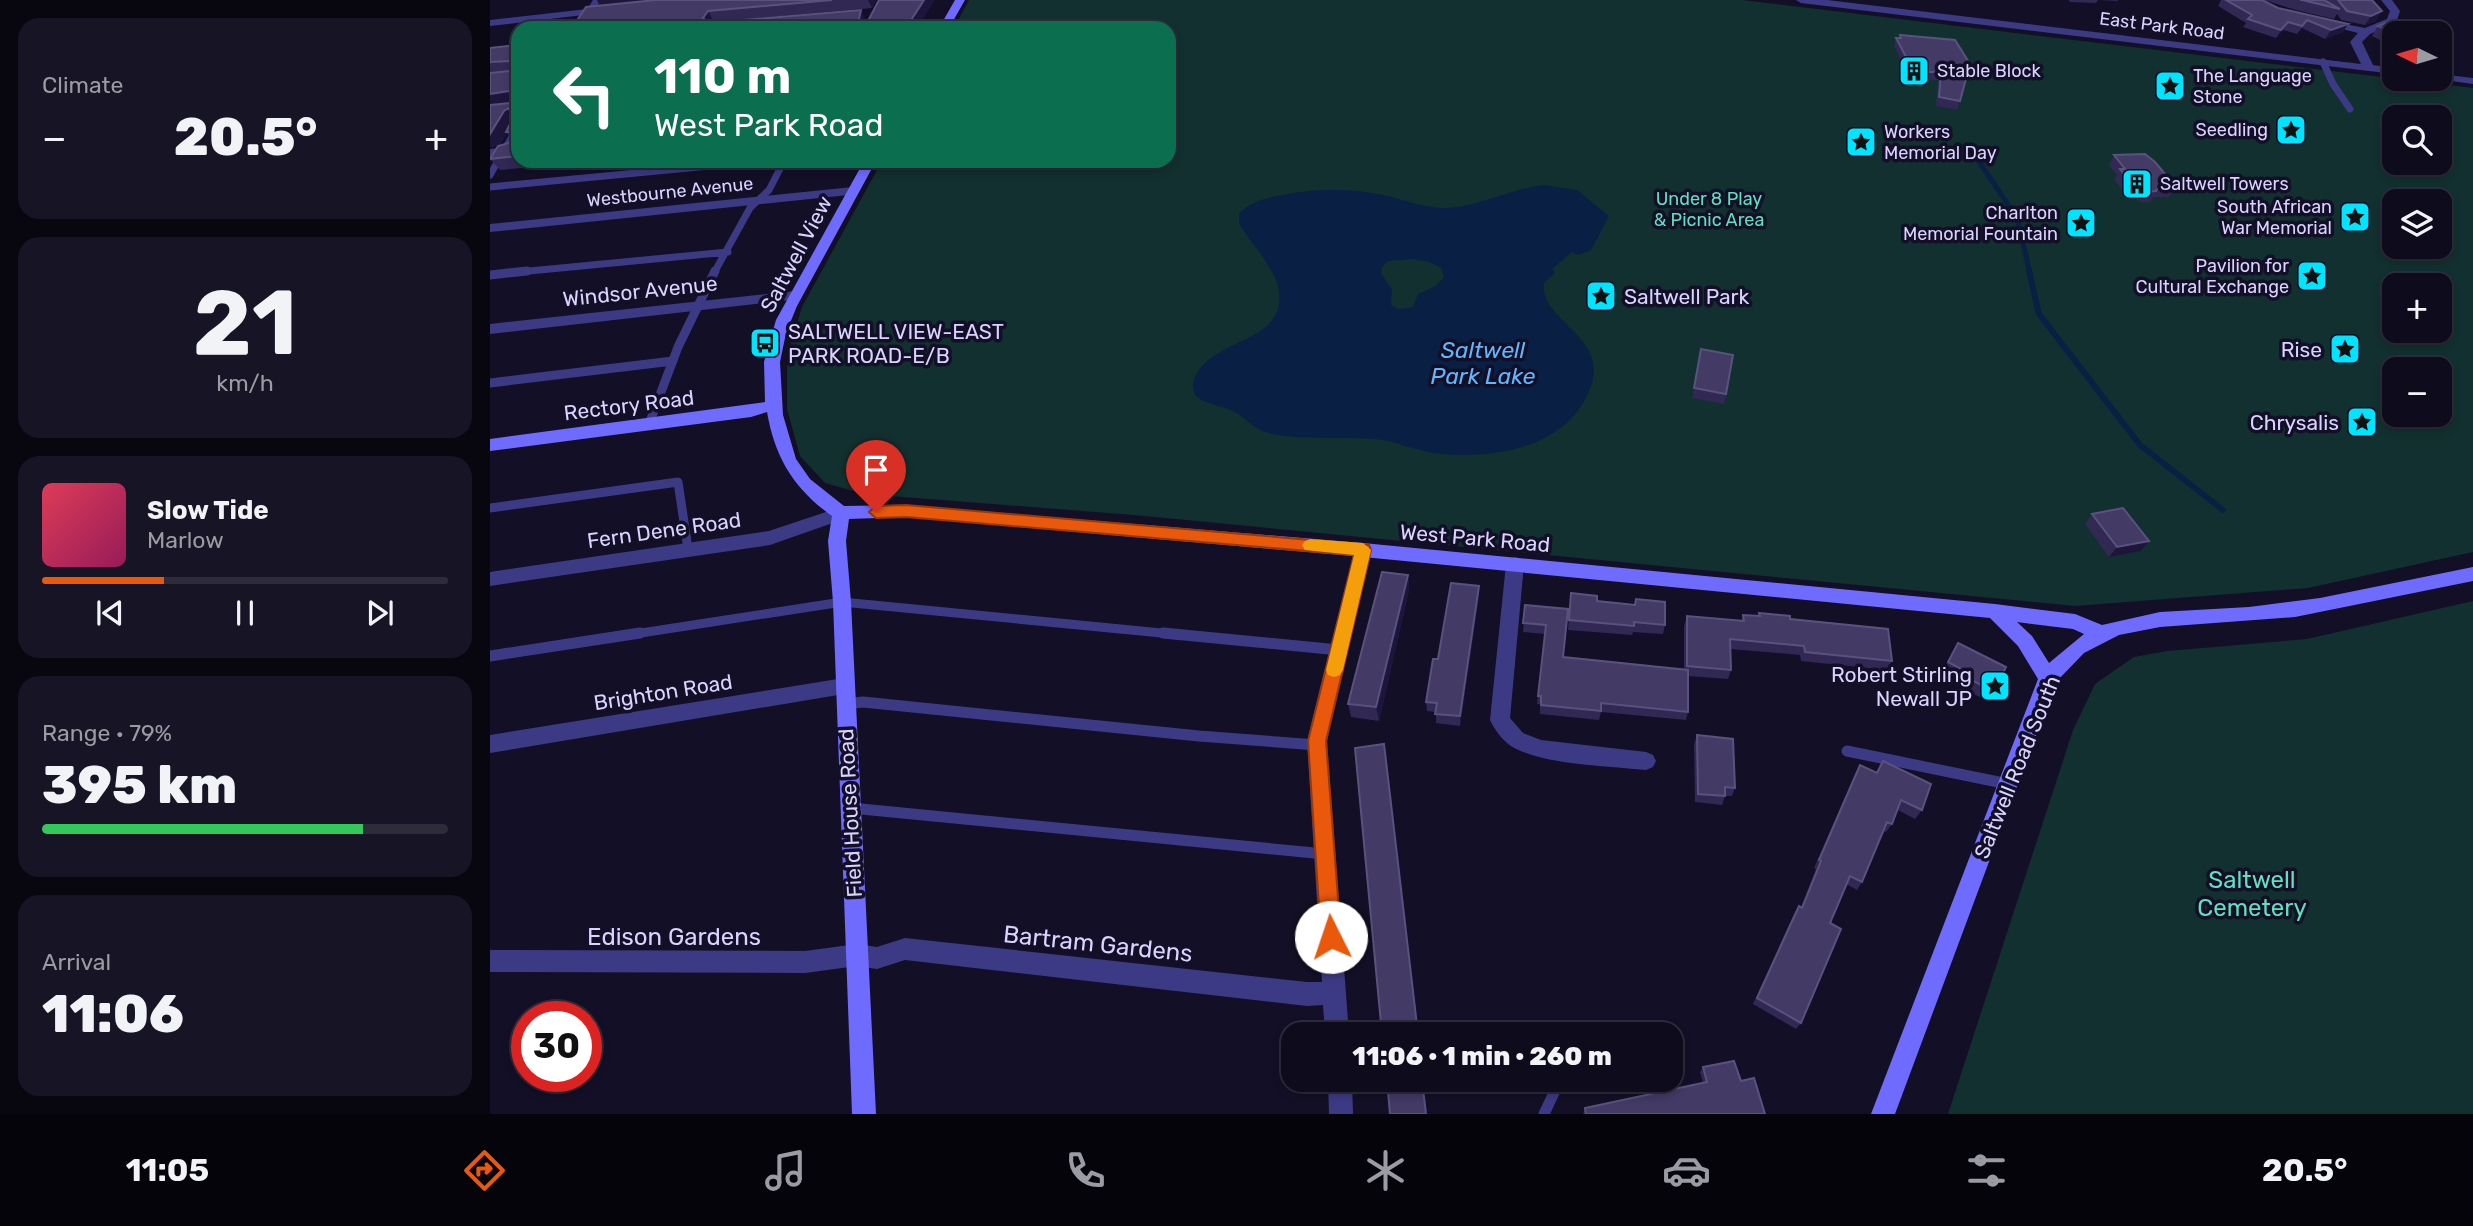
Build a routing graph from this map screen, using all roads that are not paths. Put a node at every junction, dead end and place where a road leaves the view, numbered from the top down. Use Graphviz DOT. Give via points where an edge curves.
graph roads {
  1 [pos="597,0"];
  2 [pos="960,0"];
  3 [pos="1801,0"];
  4 [pos="2386,0"];
  5 [pos="1846,3"];
  6 [pos="616,9"];
  7 [pos="591,11"];
  8 [pos="2307,19"];
  9 [pos="585,21"];
  10 [pos="948,21"];
  11 [pos="490,23"];
  12 [pos="2366,32"];
  13 [pos="2323,62"];
  14 [pos="2369,68"];
  15 [pos="2382,70"];
  16 [pos="2452,78"];
  17 [pos="2473,81"];
  18 [pos="2350,109"];
  19 [pos="511,134"];
  20 [pos="496,152"];
  21 [pos="689,168"];
  22 [pos="780,168"];
  23 [pos="866,168"];
  24 [pos="490,175"];
  25 [pos="490,187"];
  26 [pos="853,191"];
  27 [pos="757,201"];
  28 [pos="490,228"];
  29 [pos="728,252"];
  30 [pos="490,275"];
  31 [pos="795,296"];
  32 [pos="697,305"];
  33 [pos="490,329"];
  34 [pos="673,361"];
  35 [pos="490,383"];
  36 [pos="773,405"];
  37 [pos="649,424"];
  38 [pos="490,444"];
  39 [pos="490,508"];
  40 [pos="841,513"];
  41 [pos="688,549"];
  42 [pos="1363,550"];
  43 [pos="1515,564"];
  44 [pos="2473,574"];
  45 [pos="490,579"];
  46 [pos="842,602"];
  47 [pos="1995,611"];
  48 [pos="2101,634"];
  49 [pos="1339,650"];
  50 [pos="490,656"];
  51 [pos="2048,678"];
  52 [pos="844,695"];
  53 [pos="490,744"];
  54 [pos="1317,745"];
  55 [pos="1847,751"];
  56 [pos="1646,761"];
  57 [pos="2008,784"];
  58 [pos="850,807"];
  59 [pos="1325,854"];
  60 [pos="857,955"];
  61 [pos="490,961"];
  62 [pos="1335,993"];
  63 [pos="1336,1022"];
  64 [pos="1340,1092"];
  65 [pos="1555,1092"];
  66 [pos="864,1114"];
  67 [pos="1341,1114"];
  68 [pos="1545,1114"];
  69 [pos="1883,1114"];
  1 -- 7 [label="lane"];
  2 -- 10 [label="street"];
  3 -- 5 [label="street, East Park Road"];
  4 -- 12 [label="street" via="2395,10 2392,21"];
  5 -- 13 [label="street, East Park Road"];
  6 -- 7 [label="street"];
  7 -- 9 [label="lane"];
  7 -- 11 [label="street"];
  8 -- 12 [label="street"];
  12 -- 14 [label="street" via="2356,41"];
  13 -- 14 [label="street, East Park Road"];
  13 -- 18 [label="lane"];
  14 -- 15 [label="street, East Park Road"];
  16 -- 17 [label="street"];
  19 -- 20 [label="lane"];
  20 -- 24 [label="lane"];
  21 -- 25 [label="lane"];
  22 -- 27 [label="lane"];
  23 -- 26 [label="street, Saltwell View"];
  26 -- 27 [label="street, Westbourne Avenue"];
  26 -- 31 [label="street, Saltwell View"];
  27 -- 28 [label="street, Westbourne Avenue"];
  27 -- 29 [label="lane"];
  29 -- 30 [label="lane"];
  29 -- 32 [label="lane"];
  31 -- 32 [label="street, Windsor Avenue"];
  31 -- 36 [label="street, Saltwell View" via="772,362"];
  32 -- 33 [label="street, Windsor Avenue"];
  32 -- 34 [label="lane"];
  34 -- 35 [label="lane"];
  34 -- 37 [label="lane"];
  36 -- 37 [label="street, Rectory Road"];
  36 -- 40 [label="street, Saltwell View" via="779,440 793,470 804,485"];
  37 -- 38 [label="street, Rectory Road"];
  39 -- 41 [label="lane" via="678,482"];
  40 -- 41 [label="street, Fern Dene Road" via="770,538"];
  40 -- 42 [label="street, West Park Road" via="906,511"];
  40 -- 46 [label="street, Field House Road" via="837,541"];
  41 -- 45 [label="street, Fern Dene Road"];
  42 -- 43 [label="street, West Park Road"];
  42 -- 49 [label="street"];
  43 -- 47 [label="street, West Park Road"];
  43 -- 56 [label="street" via="1500,720 1516,739 1540,749"];
  44 -- 48 [label="street, Saltwell Road South" via="2269,613 2137,624"];
  46 -- 49 [label="lane"];
  46 -- 50 [label="lane"];
  46 -- 52 [label="street, Field House Road"];
  47 -- 48 [label="street, West Park Road" via="2075,622"];
  47 -- 51 [label="street" via="2025,641"];
  48 -- 51 [label="street, Saltwell Road South" via="2068,653"];
  49 -- 54 [label="street"];
  51 -- 57 [label="street, Saltwell Road South"];
  52 -- 53 [label="street, Brighton Road"];
  52 -- 54 [label="lane" via="863,702"];
  52 -- 58 [label="street, Field House Road"];
  54 -- 59 [label="street"];
  55 -- 57 [label="lane"];
  57 -- 69 [label="street, Saltwell Road South"];
  58 -- 59 [label="lane"];
  58 -- 60 [label="street, Field House Road"];
  59 -- 62 [label="street"];
  60 -- 61 [label="street, Edison Gardens" via="777,963"];
  60 -- 62 [label="street, Bartram Gardens" via="877,958 905,949 1307,994"];
  60 -- 66 [label="street, Field House Road"];
  62 -- 63 [label="street"];
  64 -- 67 [label="street"];
  65 -- 68 [label="lane"];
}
